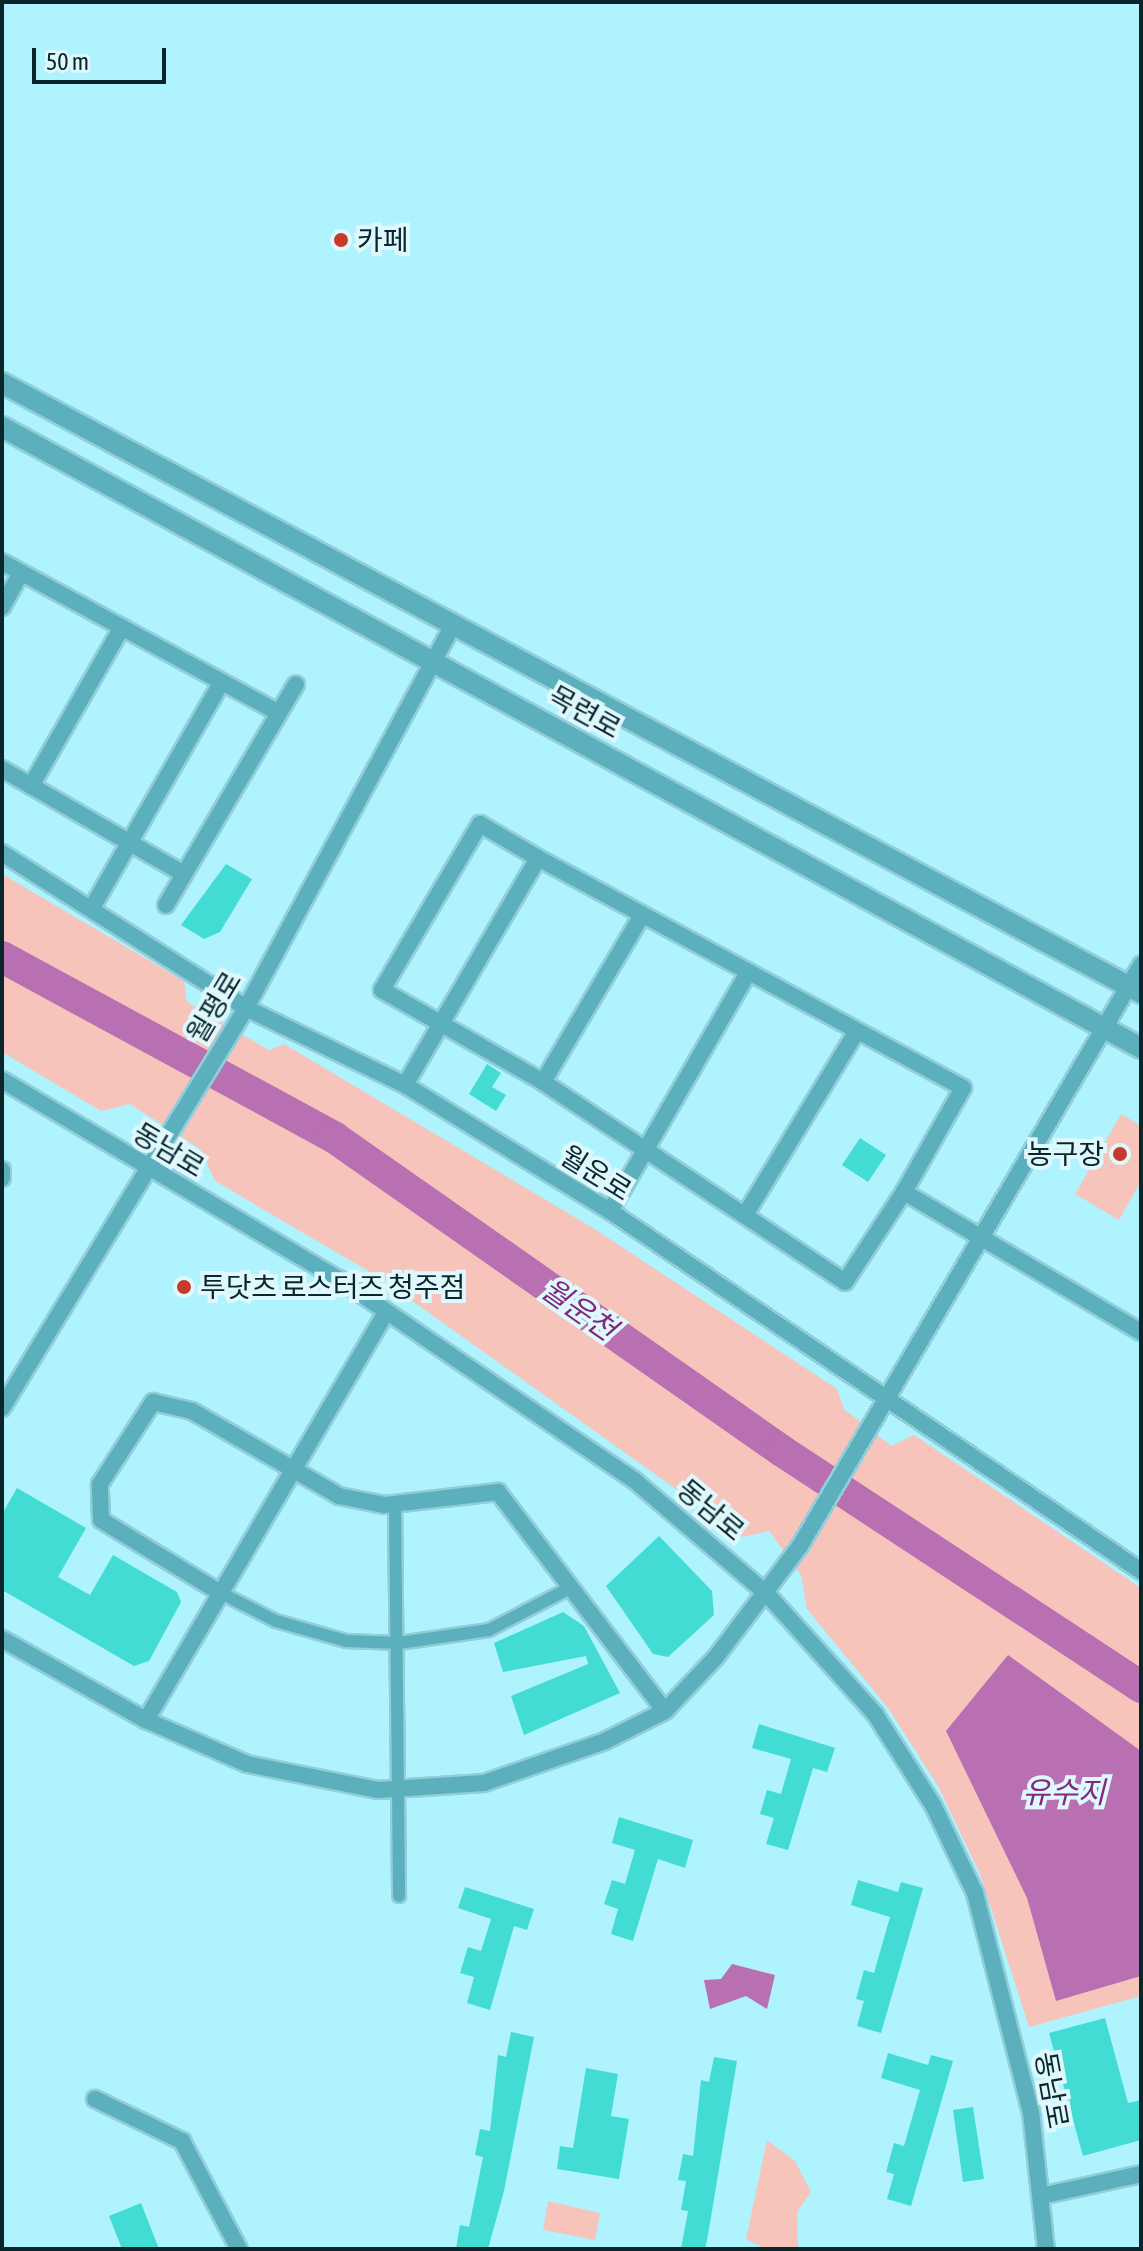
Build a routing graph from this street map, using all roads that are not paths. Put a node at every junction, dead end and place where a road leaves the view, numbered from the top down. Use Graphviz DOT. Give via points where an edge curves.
graph roads {
  1 [pos="2,383"];
  2 [pos="2,427"];
  3 [pos="2,562"];
  4 [pos="21,573"];
  5 [pos="2,607"];
  6 [pos="454,624"];
  7 [pos="122,627"];
  8 [pos="434,661"];
  9 [pos="222,682"];
  10 [pos="296,684"];
  11 [pos="279,713"];
  12 [pos="2,769"];
  13 [pos="31,786"];
  14 [pos="129,843"];
  15 [pos="2,853"];
  16 [pos="538,858"];
  17 [pos="184,874"];
  18 [pos="166,905"];
  19 [pos="93,906"];
  20 [pos="642,915"];
  21 [pos="1141,965"];
  22 [pos="748,973"];
  23 [pos="1133,989"];
  24 [pos="246,1008"];
  25 [pos="442,1022"];
  26 [pos="1102,1027"];
  27 [pos="857,1031"];
  28 [pos="1141,1048"];
  29 [pos="2,1080"];
  30 [pos="543,1082"];
  31 [pos="405,1085"];
  32 [pos="648,1149"];
  33 [pos="146,1168"];
  34 [pos="2,1170"];
  35 [pos="2,1178"];
  36 [pos="904,1192"];
  37 [pos="610,1211"];
  38 [pos="745,1215"];
  39 [pos="982,1238"];
  40 [pos="386,1313"];
  41 [pos="1141,1332"];
  42 [pos="890,1398"];
  43 [pos="2,1408"];
  44 [pos="289,1473"];
  45 [pos="395,1504"];
  46 [pos="1141,1571"];
  47 [pos="572,1587"];
  48 [pos="219,1592"];
  49 [pos="767,1594"];
  50 [pos="4,1643"];
  51 [pos="399,1643"];
  52 [pos="665,1711"];
  53 [pos="146,1720"];
  54 [pos="395,1790"];
  55 [pos="399,1896"];
  56 [pos="95,2099"];
  57 [pos="1141,2174"];
  58 [pos="1041,2196"];
  59 [pos="239,2249"];
  60 [pos="1046,2249"];
  1 -- 6 [label="street, 목련로"];
  2 -- 8 [label="street, 목련로"];
  3 -- 4 [label="street"];
  4 -- 5 [label="street"];
  4 -- 7 [label="street"];
  6 -- 8 [label="street, 월평로"];
  6 -- 23 [label="street, 목련로"];
  7 -- 9 [label="street"];
  7 -- 13 [label="street"];
  8 -- 24 [label="street, 월평로"];
  8 -- 26 [label="street, 목련로"];
  9 -- 11 [label="street"];
  9 -- 14 [label="street"];
  10 -- 11 [label="street"];
  11 -- 17 [label="street"];
  12 -- 13 [label="street"];
  13 -- 14 [label="street"];
  14 -- 17 [label="street"];
  14 -- 19 [label="street"];
  15 -- 19 [label="street, 월운로"];
  16 -- 20 [label="street"];
  16 -- 25 [label="street"];
  16 -- 25 [label="street" via="480,824 382,990"];
  17 -- 18 [label="street"];
  19 -- 24 [label="street, 월운로"];
  20 -- 22 [label="street"];
  20 -- 30 [label="street"];
  21 -- 23 [label="street"];
  22 -- 27 [label="street"];
  22 -- 32 [label="street"];
  23 -- 26 [label="street"];
  24 -- 31 [label="street, 월운로"];
  24 -- 33 [label="street, 월평로"];
  25 -- 30 [label="street"];
  25 -- 31 [label="street"];
  26 -- 28 [label="street, 목련로"];
  26 -- 39 [label="street"];
  27 -- 36 [label="street" via="963,1088"];
  27 -- 38 [label="street"];
  29 -- 33 [label="street, 동남로"];
  30 -- 32 [label="street"];
  31 -- 37 [label="street, 월운로"];
  32 -- 37 [label="street"];
  32 -- 38 [label="street"];
  33 -- 40 [label="street, 동남로"];
  33 -- 43 [label="street, 월평로"];
  34 -- 35 [label="street"];
  36 -- 38 [label="street" via="845,1282"];
  36 -- 39 [label="street"];
  37 -- 42 [label="street, 월운로"];
  39 -- 41 [label="street"];
  39 -- 42 [label="street"];
  40 -- 44 [label="street"];
  40 -- 49 [label="street, 동남로" via="634,1480"];
  42 -- 46 [label="street, 월운로"];
  42 -- 49 [label="street"];
  44 -- 45 [label="street" via="339,1496"];
  44 -- 48 [label="street"];
  44 -- 48 [label="street" via="172,1402 153,1402 136,1419 100,1484 101,1520"];
  45 -- 47 [label="street" via="498,1492"];
  45 -- 51 [label="street"];
  47 -- 51 [label="street" via="489,1630"];
  47 -- 52 [label="street"];
  48 -- 51 [label="street" via="290,1625 346,1641"];
  48 -- 53 [label="street"];
  49 -- 52 [label="street"];
  49 -- 58 [label="street, 동남로" via="875,1714 933,1805 975,1893 1005,1991"];
  50 -- 53 [label="street"];
  51 -- 54 [label="street"];
  52 -- 54 [label="street" via="509,1776"];
  53 -- 54 [label="street" via="247,1764 307,1781"];
  54 -- 55 [label="street"];
  56 -- 59 [label="street" via="182,2141"];
  57 -- 58 [label="street"];
  58 -- 60 [label="street, 동남로"];
}
